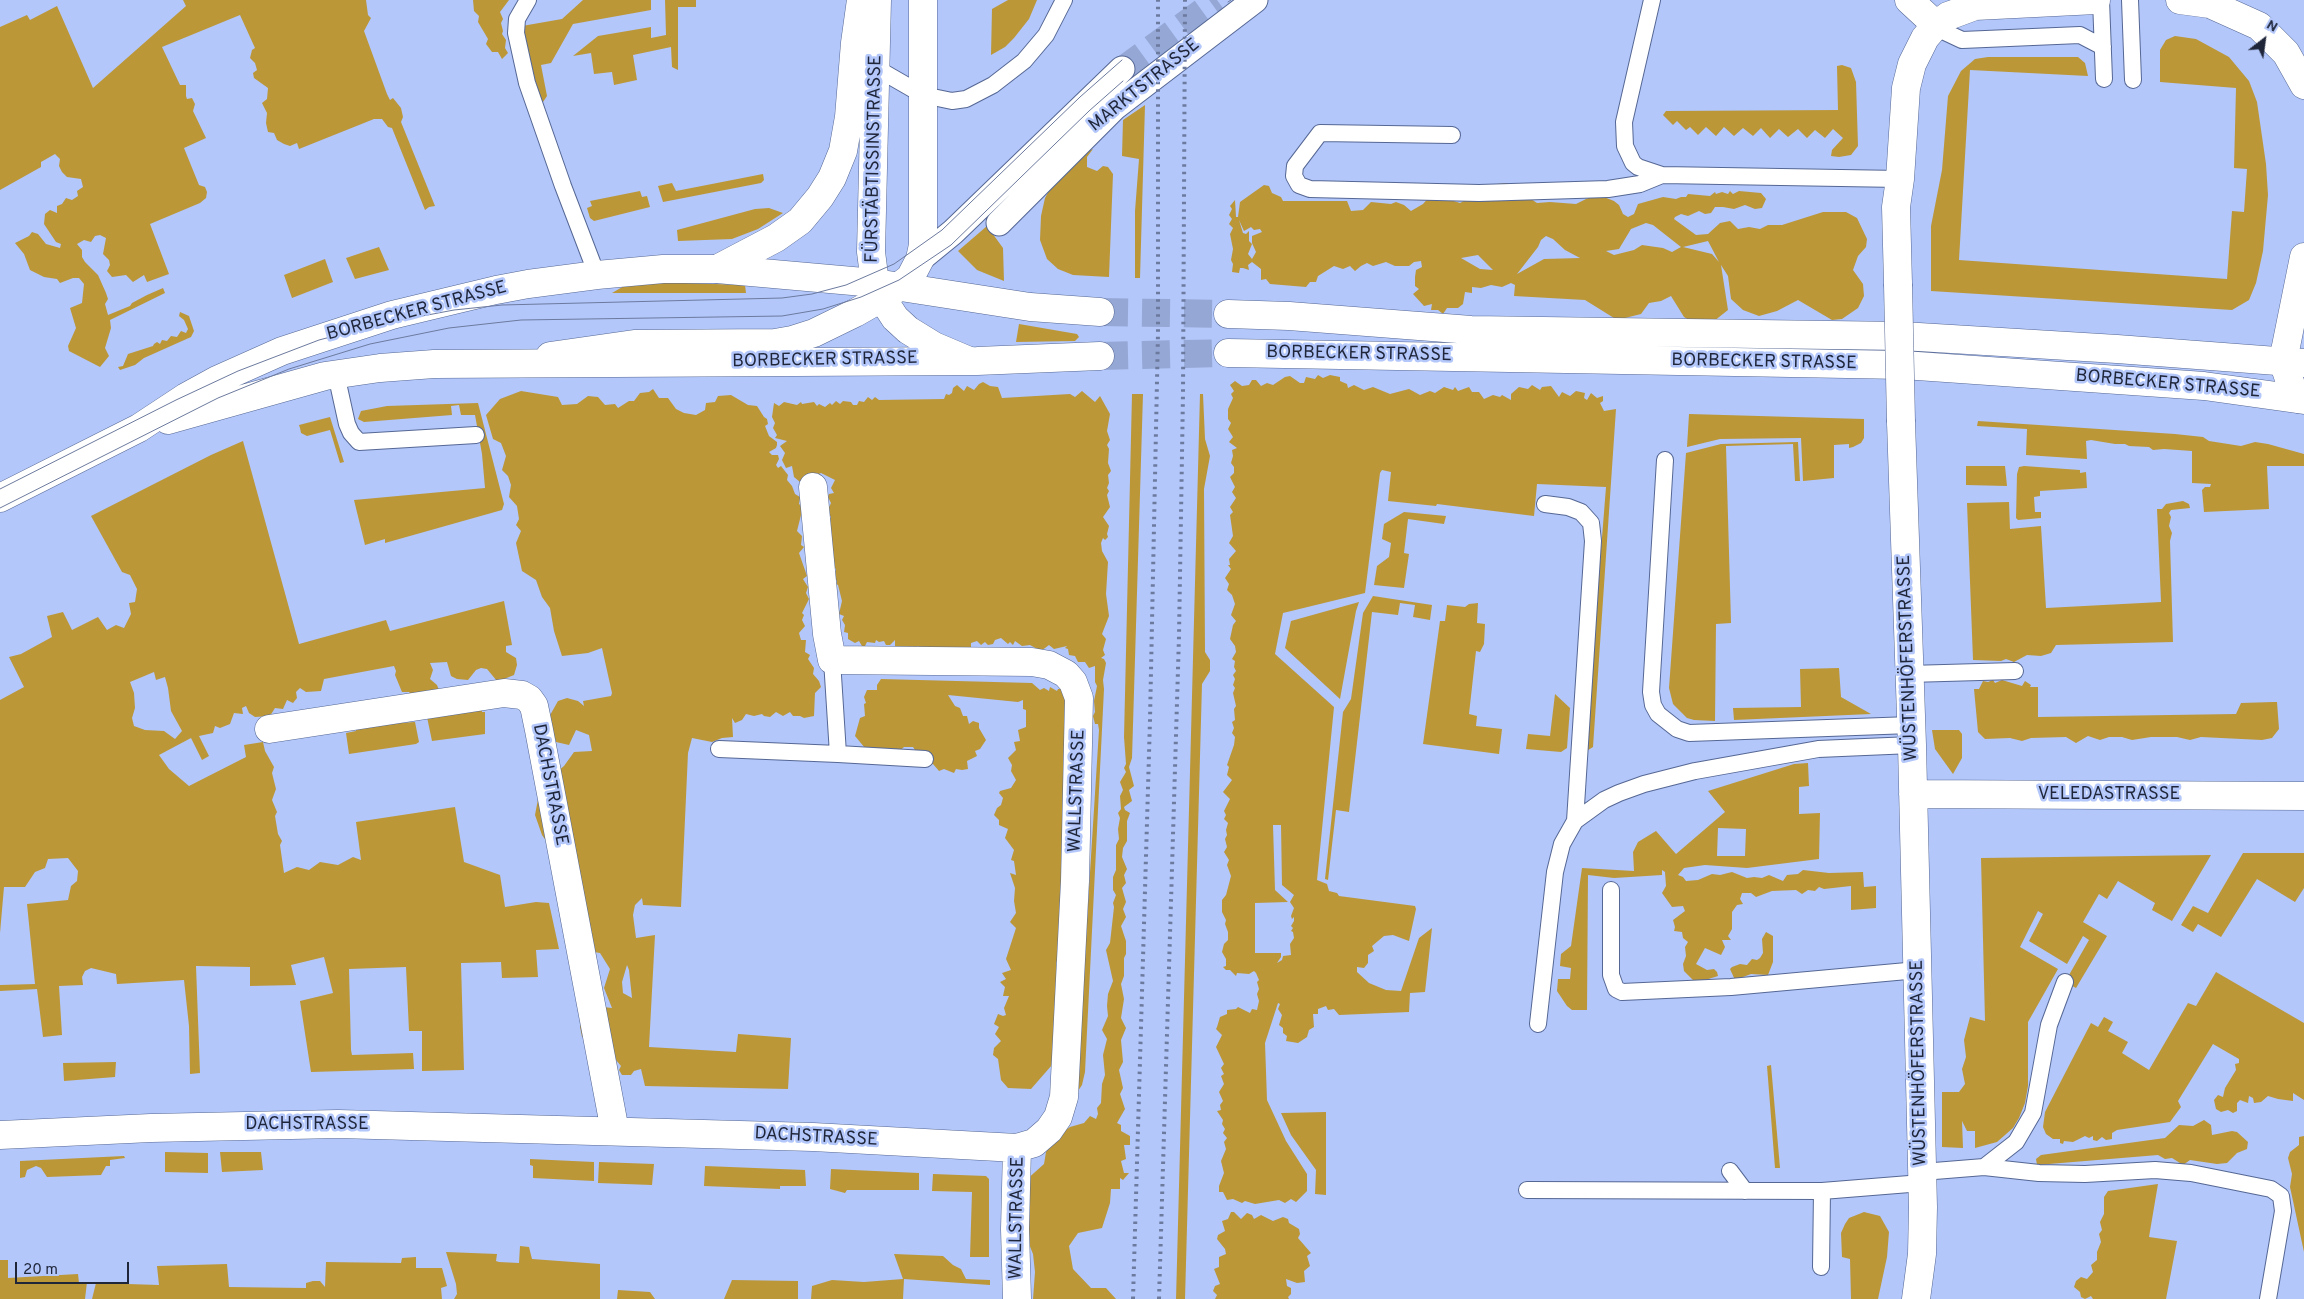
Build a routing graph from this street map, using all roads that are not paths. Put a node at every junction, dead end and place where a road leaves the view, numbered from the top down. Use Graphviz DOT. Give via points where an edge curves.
graph roads {
  1 [pos="528,0"];
  2 [pos="861,0"];
  3 [pos="877,0"];
  4 [pos="923,0"];
  5 [pos="1064,0"];
  6 [pos="1255,0"];
  7 [pos="1652,0"];
  8 [pos="1909,0"];
  9 [pos="2096,0"];
  10 [pos="2101,0"];
  11 [pos="2130,0"];
  12 [pos="2180,0"];
  13 [pos="2066,1"];
  14 [pos="1936,25"];
  15 [pos="2103,47"];
  16 [pos="2297,57"];
  17 [pos="876,68"];
  18 [pos="1122,69"];
  19 [pos="2104,79"];
  20 [pos="2133,80"];
  21 [pos="2304,85"];
  22 [pos="923,95"];
  23 [pos="1452,135"];
  24 [pos="1662,176"];
  25 [pos="1900,179"];
  26 [pos="999,223"];
  27 [pos="2304,257"];
  28 [pos="920,259"];
  29 [pos="717,269"];
  30 [pos="597,275"];
  31 [pos="886,289"];
  32 [pos="1100,312"];
  33 [pos="1228,314"];
  34 [pos="1228,353"];
  35 [pos="1100,356"];
  36 [pos="967,360"];
  37 [pos="2294,362"];
  38 [pos="520,363"];
  39 [pos="336,374"];
  40 [pos="2302,399"];
  41 [pos="139,428"];
  42 [pos="476,435"];
  43 [pos="1665,460"];
  44 [pos="813,487"];
  45 [pos="2,493"];
  46 [pos="1545,504"];
  47 [pos="832,660"];
  48 [pos="2015,671"];
  49 [pos="1909,674"];
  50 [pos="269,729"];
  51 [pos="1912,735"];
  52 [pos="719,749"];
  53 [pos="838,754"];
  54 [pos="925,759"];
  55 [pos="1913,794"];
  56 [pos="2304,796"];
  57 [pos="1574,821"];
  58 [pos="1611,890"];
  59 [pos="1918,970"];
  60 [pos="2065,982"];
  61 [pos="1538,1024"];
  62 [pos="615,1131"];
  63 [pos="0,1135"];
  64 [pos="1017,1148"];
  65 [pos="1984,1167"];
  66 [pos="1730,1171"];
  67 [pos="1922,1178"];
  68 [pos="1527,1190"];
  69 [pos="1744,1191"];
  70 [pos="1822,1192"];
  71 [pos="1821,1267"];
  72 [pos="1018,1299"];
  73 [pos="1916,1299"];
  74 [pos="2268,1299"];
  1 -- 30 [label="lane" via="517,19 516,33 526,83"];
  2 -- 29 [label="street, BORBECKER STRASSE" via="854,43 849,116 842,151 832,178 800,221 776,238"];
  3 -- 17 [label="street, FÜRSTÄBTISSINSTRASSE"];
  4 -- 22 [label="street"];
  5 -- 22 [label="lane" via="1036,48 993,85 960,100"];
  6 -- 26 [label="street, MARKTSTRASSE" via="1115,107"];
  7 -- 24 [label="lane" via="1624,122 1624,139 1634,163"];
  8 -- 14 [label="street"];
  9 -- 13 [label="street, WÜSTENHÖFERSTRASSE"];
  10 -- 15 [label="lane"];
  11 -- 20 [label="lane"];
  12 -- 16 [label="street" via="2210,4 2248,20"];
  13 -- 14 [label="street, WÜSTENHÖFERSTRASSE" via="1974,6"];
  14 -- 15 [label="lane" via="1962,40 2080,35"];
  14 -- 25 [label="street, WÜSTENHÖFERSTRASSE" via="1920,46 1908,74"];
  15 -- 19 [label="lane"];
  16 -- 21 [label="street"];
  17 -- 22 [label="lane"];
  17 -- 31 [label="street, FÜRSTÄBTISSINSTRASSE" via="871,252"];
  18 -- 28 [label="street, MARKTSTRASSE" via="953,232"];
  22 -- 28 [label="street" via="923,244"];
  23 -- 24 [label="lane" via="1320,133 1295,166 1294,176 1300,185 1310,189 1479,187 1608,190"];
  24 -- 25 [label="lane"];
  25 -- 49 [label="street, WÜSTENHÖFERSTRASSE, bridge" via="1896,207"];
  27 -- 37 [label="street"];
  28 -- 31 [label="street" via="912,275"];
  29 -- 30 [label="street, BORBECKER STRASSE" via="663,269"];
  29 -- 31 [label="street, BORBECKER STRASSE"];
  30 -- 41 [label="street, BORBECKER STRASSE" via="480,294 308,341 217,380 186,396"];
  31 -- 32 [label="street, BORBECKER STRASSE" via="1030,307"];
  31 -- 36 [label="street, FÜRSTÄBTISSINSTRASSE" via="895,318 908,330"];
  31 -- 38 [label="street, BORBECKER STRASSE" via="814,333 784,342 634,344 563,352"];
  33 -- 37 [label="street, BORBECKER STRASSE" via="1471,330 1902,336"];
  34 -- 40 [label="street, BORBECKER STRASSE" via="1902,365 2204,386"];
  35 -- 36 [label="street, BORBECKER STRASSE"];
  36 -- 38 [label="street, BORBECKER STRASSE"];
  37 -- 40 [label="street, BORBECKER STRASSE" via="2288,380"];
  38 -- 39 [label="street, BORBECKER STRASSE" via="434,364"];
  39 -- 41 [label="street, BORBECKER STRASSE" via="281,386"];
  39 -- 42 [label="lane" via="347,424 359,442"];
  41 -- 45 [label="street, BORBECKER STRASSE"];
  43 -- 51 [label="lane" via="1652,692 1658,714 1676,729 1689,734"];
  44 -- 47 [label="street"];
  46 -- 57 [label="lane" via="1580,512 1587,517 1592,528"];
  47 -- 53 [label="lane"];
  47 -- 64 [label="street, WALLSTRASSE" via="1049,664 1060,669 1077,690 1080,720 1075,881 1064,1097 1058,1117 1049,1130 1034,1143"];
  48 -- 49 [label="lane"];
  49 -- 51 [label="street, WÜSTENHÖFERSTRASSE"];
  50 -- 62 [label="street, DACHSTRASSE" via="504,693 529,699 534,706 539,730"];
  51 -- 55 [label="street, WÜSTENHÖFERSTRASSE"];
  51 -- 57 [label="lane" via="1704,769 1659,780 1604,800"];
  52 -- 53 [label="lane"];
  53 -- 54 [label="lane"];
  55 -- 56 [label="street, VELEDASTRASSE"];
  55 -- 59 [label="street, WÜSTENHÖFERSTRASSE"];
  57 -- 61 [label="lane" via="1562,844 1555,872"];
  58 -- 59 [label="lane" via="1611,975 1616,989 1622,992 1731,987"];
  59 -- 67 [label="street, WÜSTENHÖFERSTRASSE"];
  60 -- 65 [label="lane" via="2049,1024 2033,1112 2016,1142"];
  62 -- 63 [label="street, DACHSTRASSE" via="310,1124"];
  62 -- 64 [label="street, DACHSTRASSE"];
  64 -- 72 [label="street, WALLSTRASSE" via="1015,1229"];
  65 -- 67 [label="lane"];
  65 -- 74 [label="lane" via="2085,1174 2172,1171 2271,1189 2281,1196 2283,1210"];
  66 -- 69 [label="lane"];
  67 -- 70 [label="lane"];
  67 -- 73 [label="street, WÜSTENHÖFERSTRASSE" via="1922,1254"];
  68 -- 69 [label="lane"];
  69 -- 70 [label="lane"];
  70 -- 71 [label="lane"];
}
